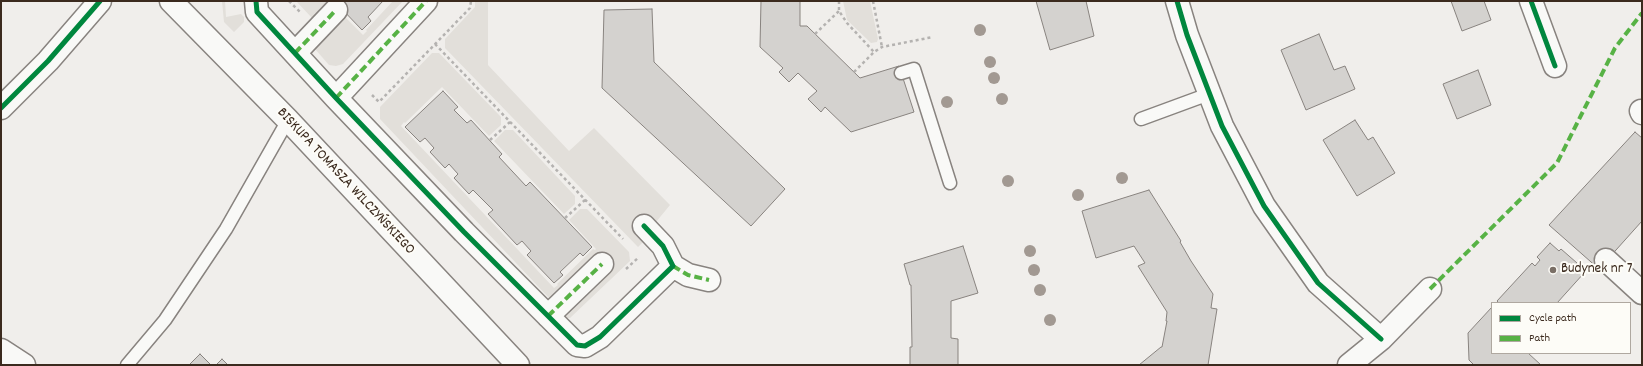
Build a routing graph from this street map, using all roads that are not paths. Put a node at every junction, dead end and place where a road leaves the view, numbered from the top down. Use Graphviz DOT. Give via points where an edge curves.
graph roads {
  1 [pos="100,1"];
  2 [pos="171,1"];
  3 [pos="256,1"];
  4 [pos="426,1"];
  5 [pos="1177,1"];
  6 [pos="1532,1"];
  7 [pos="336,10"];
  8 [pos="295,53"];
  9 [pos="1555,66"];
  10 [pos="901,73"];
  11 [pos="1208,94"];
  12 [pos="336,98"];
  13 [pos="1,108"];
  14 [pos="1141,119"];
  15 [pos="288,120"];
  16 [pos="950,182"];
  17 [pos="651,233"];
  18 [pos="1606,260"];
  19 [pos="602,264"];
  20 [pos="673,266"];
  21 [pos="709,280"];
  22 [pos="1430,289"];
  23 [pos="1642,293"];
  24 [pos="548,316"];
  25 [pos="1381,338"];
  26 [pos="1,350"];
  27 [pos="24,365"];
  28 [pos="127,365"];
  29 [pos="518,365"];
  30 [pos="1349,365"];
  1 -- 13 [label="street" via="48,62"];
  2 -- 15 [label="street, BISKUPA TOMASZA WILCZYŃSKIEGO"];
  3 -- 8 [label="street" via="257,12"];
  4 -- 12 [label="street"];
  5 -- 11 [label="street"];
  6 -- 9 [label="street"];
  7 -- 8 [label="street"];
  8 -- 12 [label="street"];
  10 -- 16 [label="lane" via="914,69"];
  11 -- 14 [label="lane"];
  11 -- 25 [label="street" via="1264,206 1318,284"];
  12 -- 24 [label="street"];
  15 -- 28 [label="lane" via="226,229 165,320"];
  15 -- 29 [label="street, BISKUPA TOMASZA WILCZYŃSKIEGO"];
  17 -- 20 [label="street" via="663,246"];
  18 -- 23 [label="street"];
  19 -- 24 [label="street"];
  20 -- 21 [label="street" via="688,275"];
  20 -- 24 [label="street" via="600,337 585,346 577,345"];
  22 -- 25 [label="street"];
  25 -- 30 [label="street"];
  26 -- 27 [label="street"];
}
